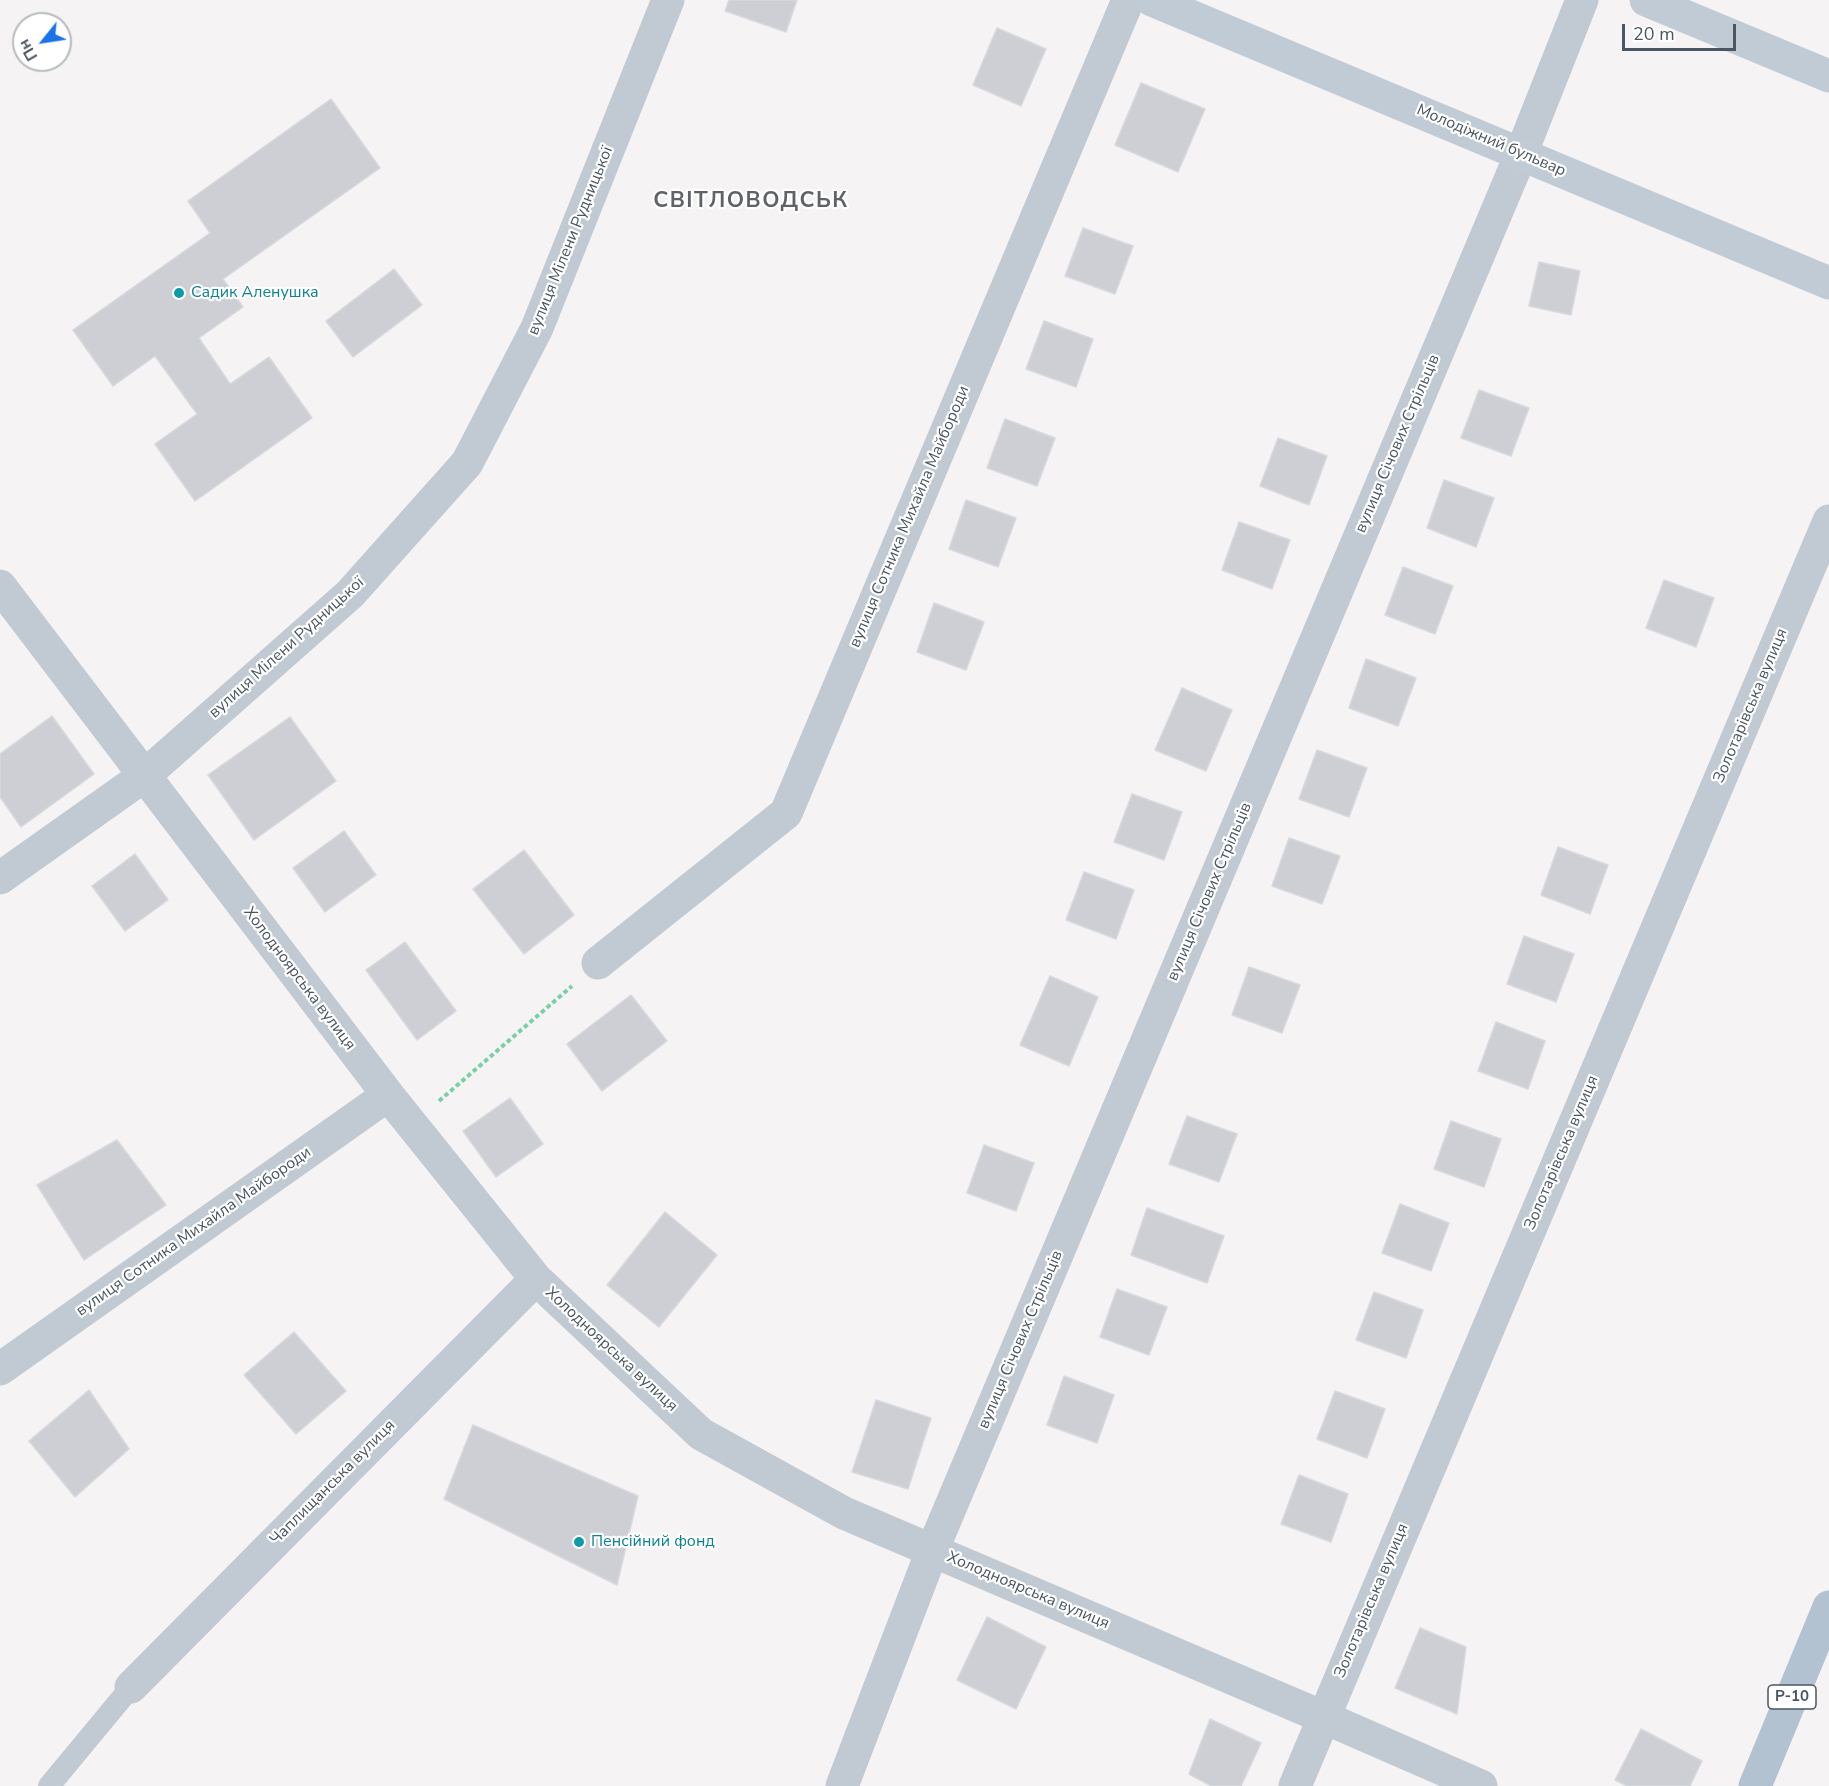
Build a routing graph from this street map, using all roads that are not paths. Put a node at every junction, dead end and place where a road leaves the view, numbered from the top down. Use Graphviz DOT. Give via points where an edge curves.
graph roads {
  1 [pos="668,0"];
  2 [pos="1128,0"];
  3 [pos="1152,0"];
  4 [pos="1582,0"];
  5 [pos="1646,0"];
  6 [pos="1829,75"];
  7 [pos="1521,154"];
  8 [pos="1829,283"];
  9 [pos="1829,521"];
  10 [pos="0,586"];
  11 [pos="144,776"];
  12 [pos="0,878"];
  13 [pos="598,963"];
  14 [pos="387,1095"];
  15 [pos="536,1279"];
  16 [pos="0,1369"];
  17 [pos="932,1551"];
  18 [pos="1829,1607"];
  19 [pos="131,1687"];
  20 [pos="1323,1717"];
  21 [pos="49,1786"];
  22 [pos="842,1786"];
  23 [pos="1294,1786"];
  24 [pos="1481,1786"];
  25 [pos="1755,1786"];
  1 -- 11 [label="street, вулиця Мілени Рудницької" via="537,328 466,463 350,594"];
  2 -- 13 [label="street, вулиця Сотника Михайла Майбороди" via="786,813"];
  3 -- 7 [label="main road, Молодіжний бульвар"];
  4 -- 7 [label="street, вулиця Січових Стрільців"];
  5 -- 6 [label="main road"];
  7 -- 8 [label="main road, Молодіжний бульвар"];
  7 -- 17 [label="street, вулиця Січових Стрільців"];
  9 -- 20 [label="street, Золотарівська вулиця"];
  10 -- 11 [label="street, Холодноярська вулиця"];
  11 -- 12 [label="street, вулиця Мілени Рудницької"];
  11 -- 14 [label="street, Холодноярська вулиця"];
  14 -- 15 [label="street, Холодноярська вулиця"];
  14 -- 16 [label="street, вулиця Сотника Михайла Майбороди"];
  15 -- 17 [label="street, Холодноярська вулиця" via="701,1434 844,1514"];
  15 -- 19 [label="street, Чаплищанська вулиця"];
  17 -- 20 [label="street, Холодноярська вулиця"];
  17 -- 22 [label="street, вулиця Січових Стрільців"];
  18 -- 25 [label="main road, Р-10"];
  19 -- 21 [label="lane"];
  20 -- 23 [label="street, Золотарівська вулиця"];
  20 -- 24 [label="street, Холодноярська вулиця"];
}
